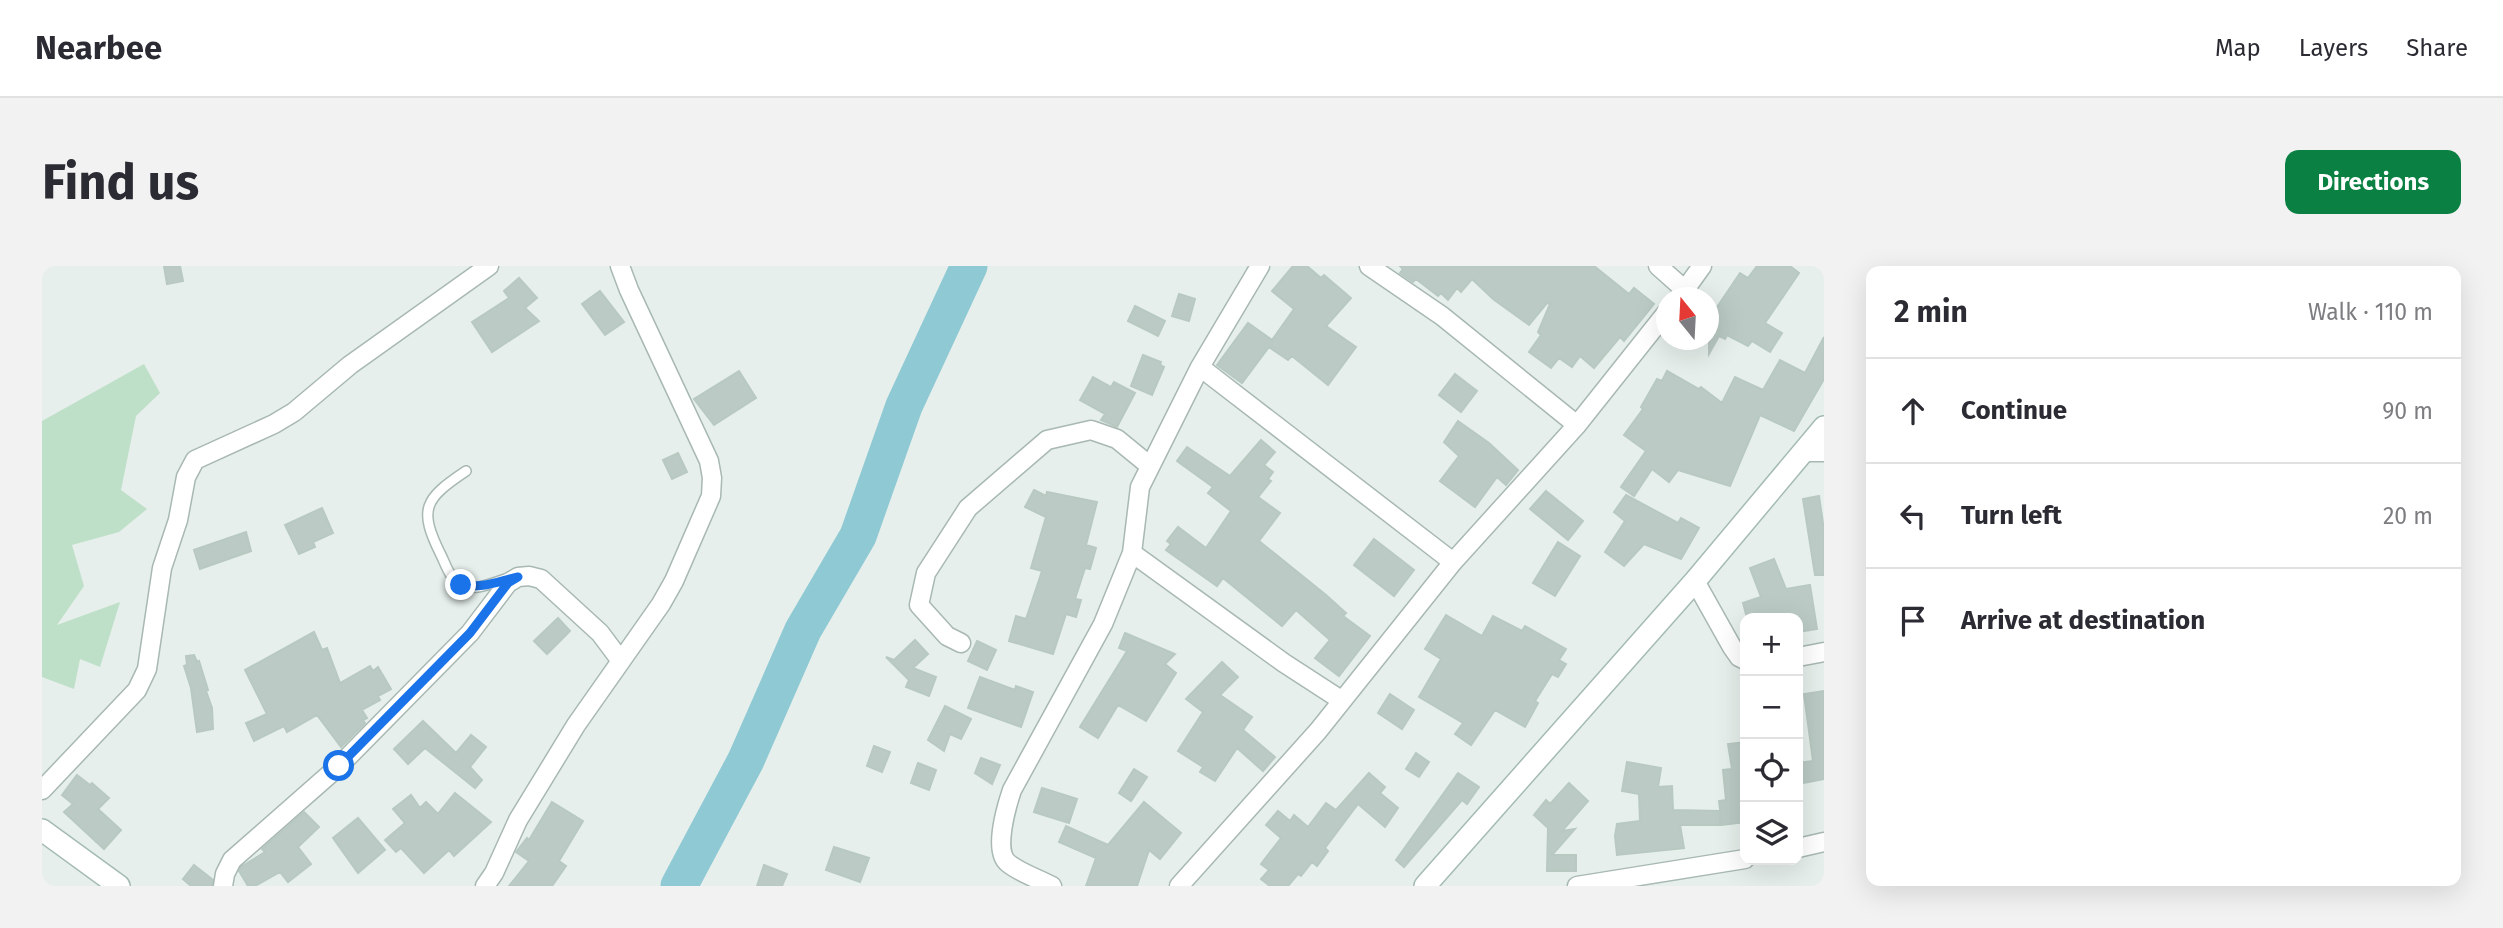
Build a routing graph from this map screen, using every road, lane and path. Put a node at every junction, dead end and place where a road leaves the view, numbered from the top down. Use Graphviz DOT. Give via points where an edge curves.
graph roads {
  1 [pos="489,266"];
  2 [pos="620,266"];
  3 [pos="1259,266"];
  4 [pos="1369,266"];
  5 [pos="1658,266"];
  6 [pos="1702,266"];
  7 [pos="1676,287"];
  8 [pos="1687,287"];
  9 [pos="1656,327"];
  10 [pos="1200,367"];
  11 [pos="1577,425"];
  12 [pos="1824,427"];
  13 [pos="1814,452"];
  14 [pos="1150,466"];
  15 [pos="466,471"];
  16 [pos="1132,553"];
  17 [pos="1453,562"];
  18 [pos="518,577"];
  19 [pos="1695,581"];
  20 [pos="961,643"];
  21 [pos="1824,652"];
  22 [pos="1740,655"];
  23 [pos="1803,656"];
  24 [pos="621,661"];
  25 [pos="1341,700"];
  26 [pos="42,790"];
  27 [pos="42,830"];
  28 [pos="1824,842"];
  29 [pos="1803,847"];
  30 [pos="1740,860"];
  31 [pos="119,886"];
  32 [pos="223,886"];
  33 [pos="485,886"];
  34 [pos="1052,886"];
  35 [pos="1179,886"];
  36 [pos="1425,886"];
  37 [pos="1577,886"];
  1 -- 26 [label="street" via="350,365 294,412 195,460 186,477 162,568 147,669 137,691"];
  2 -- 24 [label="street" via="702,443 712,478 711,496 679,571"];
  3 -- 10 [label="street"];
  4 -- 11 [label="street" via="1443,316"];
  5 -- 7 [label="street"];
  6 -- 8 [label="street"];
  9 -- 11 [label="street"];
  10 -- 14 [label="street"];
  10 -- 17 [label="street"];
  11 -- 17 [label="street"];
  12 -- 13 [label="street"];
  13 -- 19 [label="street"];
  14 -- 16 [label="street" via="1140,486"];
  14 -- 20 [label="street" via="1117,439 1091,430 1047,440 968,508 926,573 919,605 947,636"];
  15 -- 18 [label="lane" via="435,495 427,518 452,578 472,587"];
  16 -- 25 [label="street"];
  16 -- 34 [label="street" via="1103,624 1008,802 1002,856"];
  17 -- 25 [label="street"];
  18 -- 24 [label="street" via="541,579 600,633"];
  18 -- 32 [label="street" via="508,583 470,633 339,766 232,860"];
  19 -- 22 [label="street"];
  19 -- 36 [label="street"];
  21 -- 23 [label="street"];
  24 -- 33 [label="street" via="531,798"];
  25 -- 35 [label="street"];
  27 -- 31 [label="street"];
  28 -- 29 [label="street"];
  30 -- 37 [label="street"];
}
